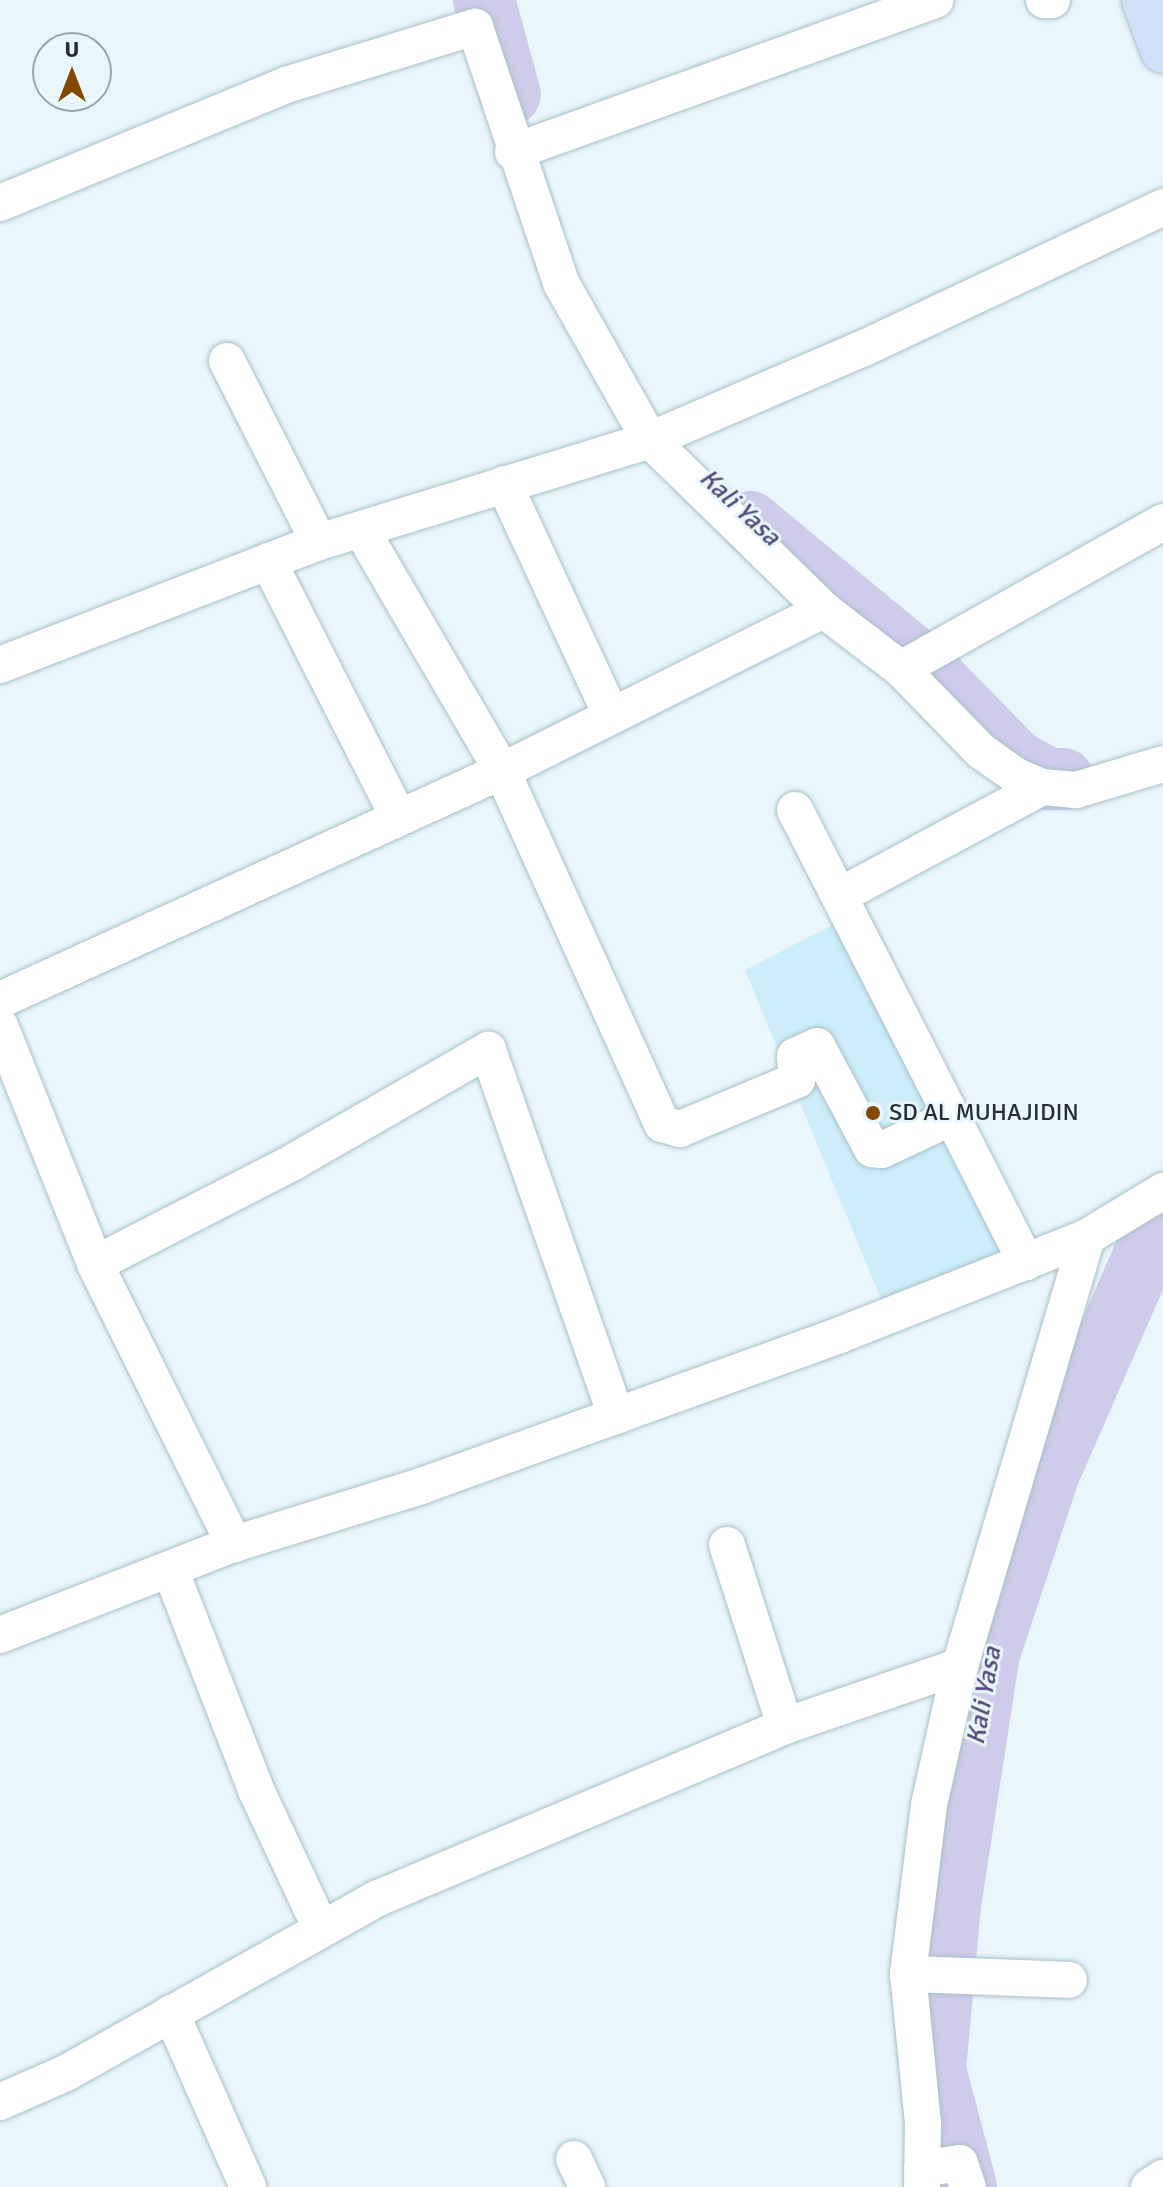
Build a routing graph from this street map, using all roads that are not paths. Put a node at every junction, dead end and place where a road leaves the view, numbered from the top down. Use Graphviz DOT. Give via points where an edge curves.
graph roads {
  1 [pos="936,0"];
  2 [pos="1044,0"];
  3 [pos="1052,0"];
  4 [pos="1144,0"];
  5 [pos="452,16"];
  6 [pos="1163,51"];
  7 [pos="525,148"];
  8 [pos="0,203"];
  9 [pos="1163,207"];
  10 [pos="227,361"];
  11 [pos="664,434"];
  12 [pos="504,484"];
  13 [pos="1163,522"];
  14 [pos="362,531"];
  15 [pos="319,542"];
  16 [pos="268,561"];
  17 [pos="824,610"];
  18 [pos="916,663"];
  19 [pos="0,665"];
  20 [pos="611,715"];
  21 [pos="1163,764"];
  22 [pos="502,771"];
  23 [pos="1042,787"];
  24 [pos="795,810"];
  25 [pos="399,818"];
  26 [pos="839,896"];
  27 [pos="0,1000"];
  28 [pos="0,1026"];
  29 [pos="952,1117"];
  30 [pos="1163,1191"];
  31 [pos="1087,1237"];
  32 [pos="1026,1262"];
  33 [pos="95,1264"];
  34 [pos="616,1416"];
  35 [pos="234,1544"];
  36 [pos="727,1545"];
  37 [pos="170,1569"];
  38 [pos="0,1635"];
  39 [pos="960,1666"];
  40 [pos="785,1726"];
  41 [pos="316,1917"];
  42 [pos="916,1975"];
  43 [pos="1069,1980"];
  44 [pos="171,2013"];
  45 [pos="0,2102"];
  46 [pos="940,2175"];
  47 [pos="1163,2178"];
  48 [pos="248,2187"];
  49 [pos="1149,2187"];
  1 -- 7 [label="street"];
  2 -- 3 [label="street"];
  4 -- 6 [label="street"];
  5 -- 7 [label="street" via="477,29"];
  5 -- 8 [label="street"];
  7 -- 11 [label="street" via="561,283"];
  9 -- 11 [label="street" via="864,348"];
  10 -- 15 [label="street"];
  11 -- 12 [label="street"];
  11 -- 17 [label="street"];
  12 -- 14 [label="street"];
  12 -- 20 [label="street"];
  13 -- 18 [label="street"];
  14 -- 15 [label="street"];
  14 -- 22 [label="street"];
  15 -- 16 [label="street"];
  16 -- 19 [label="street"];
  16 -- 25 [label="street"];
  17 -- 18 [label="street"];
  17 -- 20 [label="street"];
  18 -- 23 [label="street" via="981,751"];
  20 -- 22 [label="street"];
  21 -- 23 [label="street" via="1104,786"];
  22 -- 25 [label="street"];
  22 -- 29 [label="street" via="662,1124 680,1129 797,1080 795,1056 817,1046 872,1149 882,1150"];
  23 -- 26 [label="street"];
  24 -- 26 [label="street"];
  25 -- 27 [label="street"];
  26 -- 29 [label="street"];
  28 -- 33 [label="street"];
  29 -- 32 [label="street"];
  30 -- 31 [label="street"];
  31 -- 32 [label="street"];
  31 -- 39 [label="street"];
  32 -- 34 [label="street"];
  33 -- 34 [label="street" via="295,1161 488,1050"];
  33 -- 35 [label="street"];
  34 -- 35 [label="street" via="421,1486"];
  35 -- 37 [label="street"];
  36 -- 40 [label="street"];
  37 -- 38 [label="street"];
  37 -- 41 [label="street" via="256,1790"];
  39 -- 40 [label="street"];
  39 -- 42 [label="street" via="929,1805"];
  40 -- 41 [label="street" via="553,1828"];
  41 -- 44 [label="street"];
  42 -- 43 [label="street"];
  42 -- 46 [label="street"];
  44 -- 45 [label="street" via="66,2073"];
  44 -- 48 [label="street"];
  47 -- 49 [label="street"];
}
